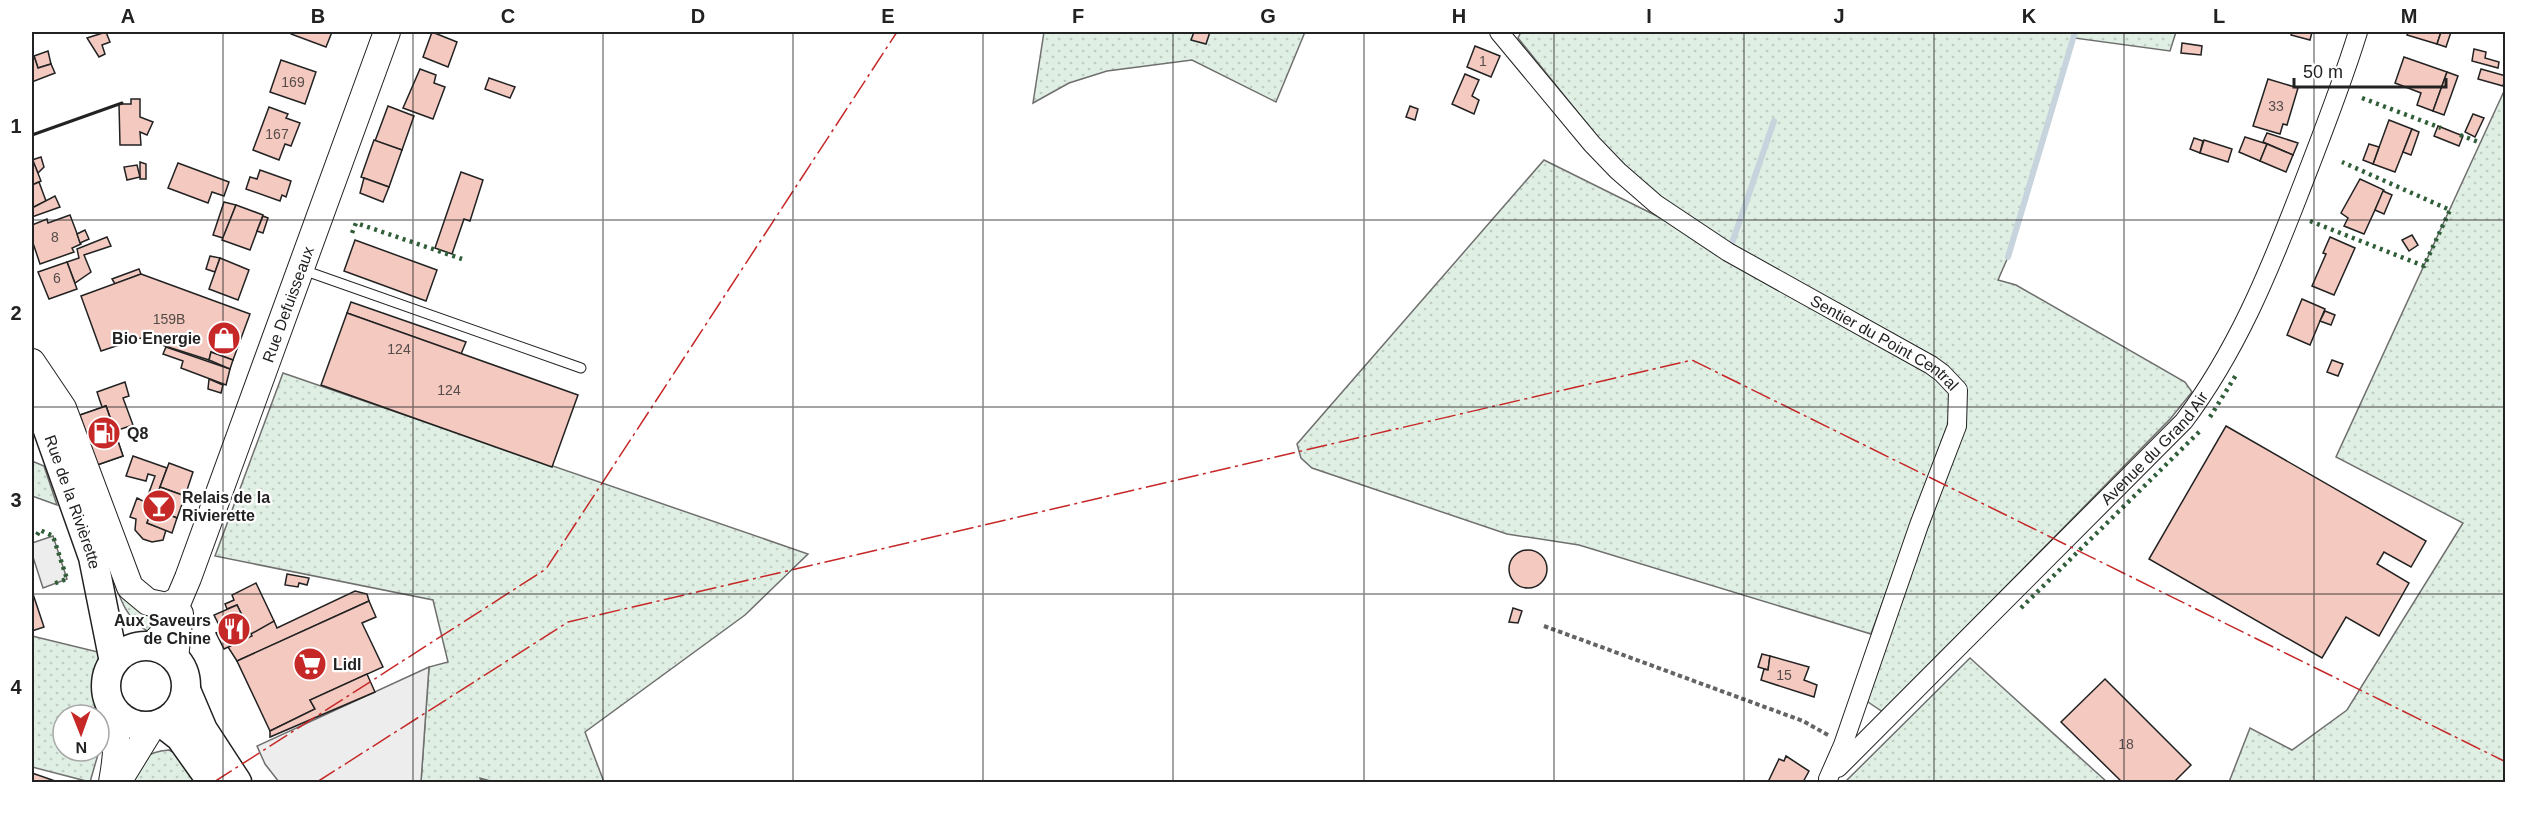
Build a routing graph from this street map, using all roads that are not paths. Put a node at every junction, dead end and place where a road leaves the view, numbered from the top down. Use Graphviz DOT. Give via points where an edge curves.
graph roads {
  1 [pos="387,32"];
  2 [pos="1499,32"];
  3 [pos="2358,32"];
  4 [pos="299,269"];
  5 [pos="32,362"];
  6 [pos="581,368"];
  7 [pos="32,385"];
  8 [pos="101,587"];
  9 [pos="183,589"];
  10 [pos="157,650"];
  11 [pos="114,662"];
  12 [pos="186,690"];
  13 [pos="110,703"];
  14 [pos="111,706"];
  15 [pos="157,724"];
  16 [pos="1827,781"];
  17 [pos="112,783"];
  18 [pos="118,783"];
  19 [pos="212,783"];
  20 [pos="237,783"];
  1 -- 4 [label="street, Rue Defuisseaux"];
  2 -- 16 [label="street, Sentier du Point Central" via="1592,144 1656,204 1728,252 1931,365 1958,390 1957,426"];
  3 -- 16 [label="street, Avenue du Grand Air" via="2341,86 2256,300 2211,385 2184,421"];
  4 -- 6 [label="lane"];
  4 -- 9 [label="street, Rue Defuisseaux"];
  5 -- 9 [label="street" via="63,408 130,587 148,602 167,606"];
  7 -- 8 [label="main road, Rue de la Rivièrette"];
  8 -- 10 [label="main road, Rue de la Rivièrette" via="128,630"];
  8 -- 11 [label="main road, Rue de la Rivièrette"];
  9 -- 10 [label="street, Rue Defuisseaux" via="176,635"];
  10 -- 11 [label="main road" via="133,648"];
  10 -- 12 [label="main road" via="181,668"];
  11 -- 13 [label="main road" via="106,683"];
  12 -- 15 [label="main road" via="178,710"];
  12 -- 20 [label="main road" via="203,730"];
  14 -- 15 [label="main road" via="127,722"];
  14 -- 17 [label="street" via="117,727"];
  15 -- 18 [label="street"];
  15 -- 19 [label="main road" via="180,737"];
}
